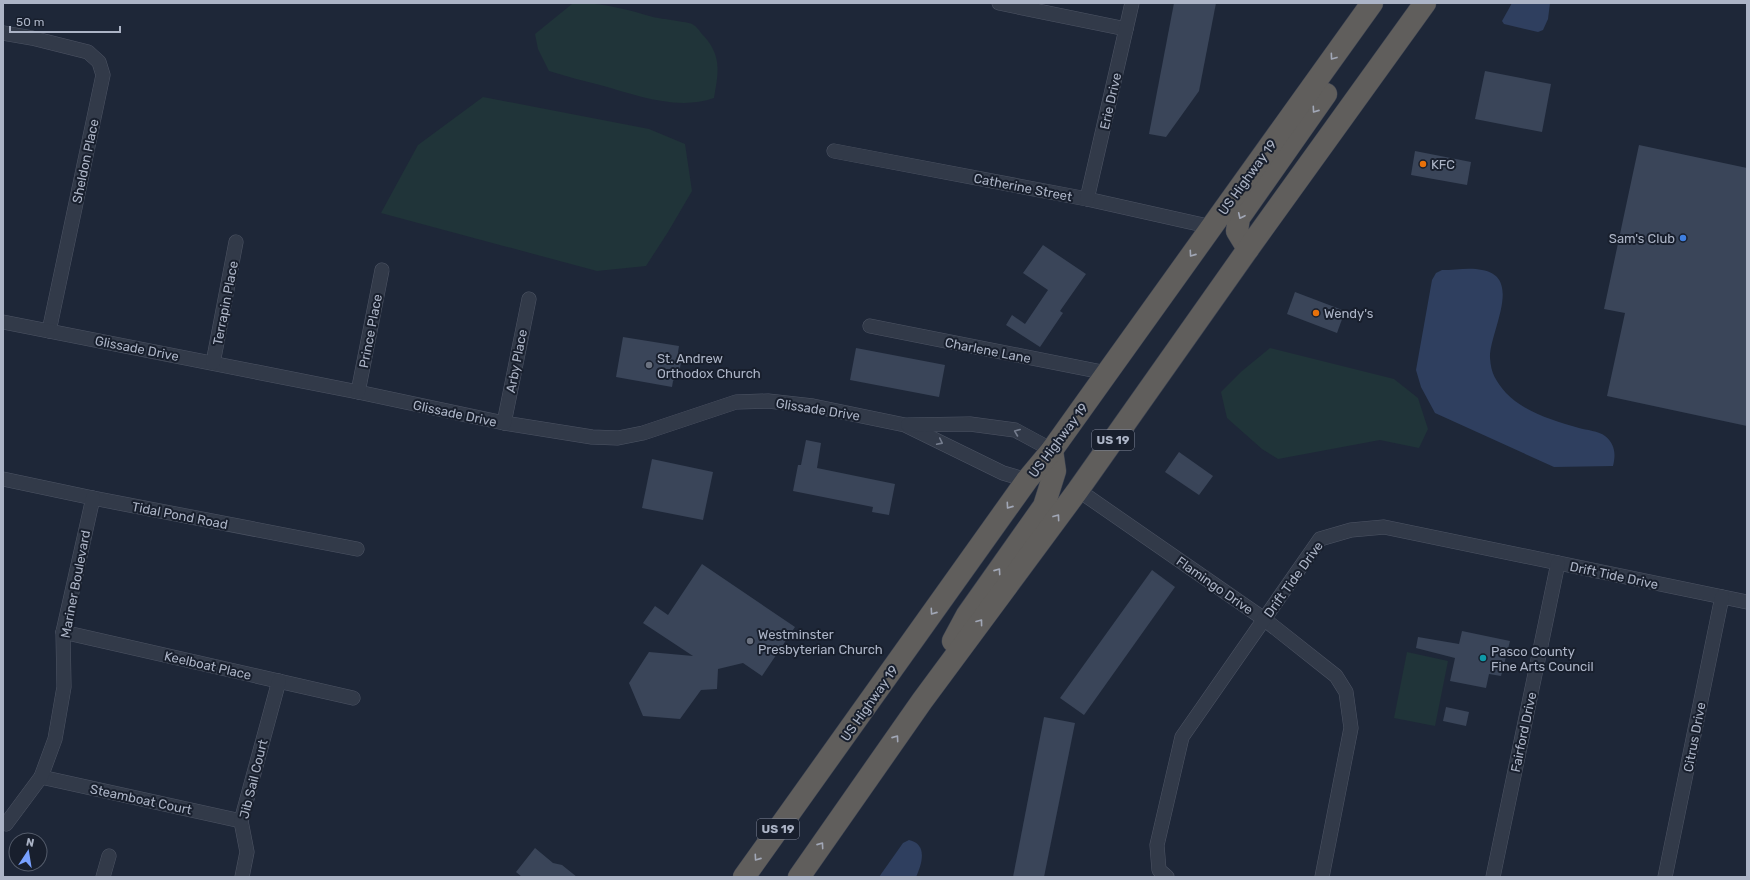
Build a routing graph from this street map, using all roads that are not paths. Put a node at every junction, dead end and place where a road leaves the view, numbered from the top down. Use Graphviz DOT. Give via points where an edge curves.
graph roads {
  1 [pos="999,3"];
  2 [pos="1132,3"];
  3 [pos="1374,3"];
  4 [pos="1425,3"];
  5 [pos="1126,29"];
  6 [pos="3,33"];
  7 [pos="834,151"];
  8 [pos="1087,199"];
  9 [pos="1212,227"];
  10 [pos="236,242"];
  11 [pos="1248,249"];
  12 [pos="382,270"];
  13 [pos="529,299"];
  14 [pos="3,322"];
  15 [pos="870,326"];
  16 [pos="49,331"];
  17 [pos="213,363"];
  18 [pos="1107,373"];
  19 [pos="358,392"];
  20 [pos="504,423"];
  21 [pos="905,425"];
  22 [pos="1052,450"];
  23 [pos="3,479"];
  24 [pos="1027,480"];
  25 [pos="1078,490"];
  26 [pos="93,498"];
  27 [pos="357,549"];
  28 [pos="1558,563"];
  29 [pos="1722,597"];
  30 [pos="1747,602"];
  31 [pos="1264,619"];
  32 [pos="63,632"];
  33 [pos="278,681"];
  34 [pos="354,698"];
  35 [pos="922,701"];
  36 [pos="41,777"];
  37 [pos="241,821"];
  38 [pos="6,824"];
  39 [pos="108,856"];
  40 [pos="103,877"];
  41 [pos="242,877"];
  42 [pos="744,877"];
  43 [pos="799,877"];
  44 [pos="1167,877"];
  45 [pos="1322,877"];
  46 [pos="1493,877"];
  47 [pos="1666,877"];
  1 -- 5 [label="street"];
  2 -- 5 [label="street, Erie Drive"];
  3 -- 9 [label="highway, US Highway 19 / US 19, one-way"];
  3 -- 11 [label="highway, one-way" via="1348,62 1239,218 1237,231"];
  4 -- 11 [label="highway, US 19"];
  5 -- 8 [label="street, Erie Drive"];
  6 -- 16 [label="street, Sheldon Place" via="88,52 99,62 103,75"];
  7 -- 8 [label="street, Catherine Street"];
  8 -- 9 [label="street, Catherine Street"];
  9 -- 18 [label="highway, US Highway 19 / US 19, one-way"];
  10 -- 17 [label="street, Terrapin Place"];
  11 -- 25 [label="highway, US 19"];
  12 -- 19 [label="street, Prince Place"];
  13 -- 20 [label="street, Arby Place"];
  14 -- 16 [label="street, Glissade Drive"];
  15 -- 18 [label="street, Charlene Lane"];
  16 -- 17 [label="street, Glissade Drive"];
  17 -- 19 [label="street, Glissade Drive"];
  18 -- 22 [label="highway, US Highway 19 / US 19"];
  19 -- 20 [label="street, Glissade Drive"];
  20 -- 21 [label="street, Glissade Drive" via="592,437 618,438 644,434 736,402 768,401 813,406"];
  22 -- 21 [label="street, Glissade Drive, one-way" via="1015,430 970,424"];
  21 -- 24 [label="street, Glissade Drive, one-way" via="1003,473"];
  22 -- 24 [label="highway, US Highway 19 / US 19"];
  35 -- 22 [label="highway, one-way" via="967,615 1044,506 1055,472"];
  23 -- 26 [label="street, Tidal Pond Road"];
  24 -- 42 [label="highway, US Highway 19 / US 19, one-way"];
  25 -- 31 [label="street, Flamingo Drive"];
  35 -- 25 [label="highway, US 19, one-way"];
  26 -- 27 [label="street, Tidal Pond Road"];
  26 -- 32 [label="street, Mariner Boulevard"];
  28 -- 29 [label="street, Drift Tide Drive"];
  28 -- 31 [label="street, Drift Tide Drive" via="1384,527 1351,530 1320,539"];
  28 -- 46 [label="street, Fairford Drive"];
  29 -- 30 [label="street, Drift Tide Drive"];
  29 -- 47 [label="street, Citrus Drive"];
  31 -- 44 [label="street, Drift Tide Drive" via="1182,737 1157,845 1159,870"];
  31 -- 45 [label="street, Flamingo Drive" via="1336,676 1346,692 1351,728"];
  32 -- 33 [label="street, Keelboat Place"];
  32 -- 36 [label="street, Mariner Boulevard" via="64,688 55,739"];
  33 -- 34 [label="street, Keelboat Place"];
  33 -- 37 [label="street, Jib Sail Court"];
  43 -- 35 [label="highway, US 19, one-way"];
  36 -- 37 [label="street, Steamboat Court"];
  36 -- 38 [label="street, Mariner Boulevard"];
  37 -- 41 [label="street, Jib Sail Court" via="248,852"];
  39 -- 40 [label="street"];
}
